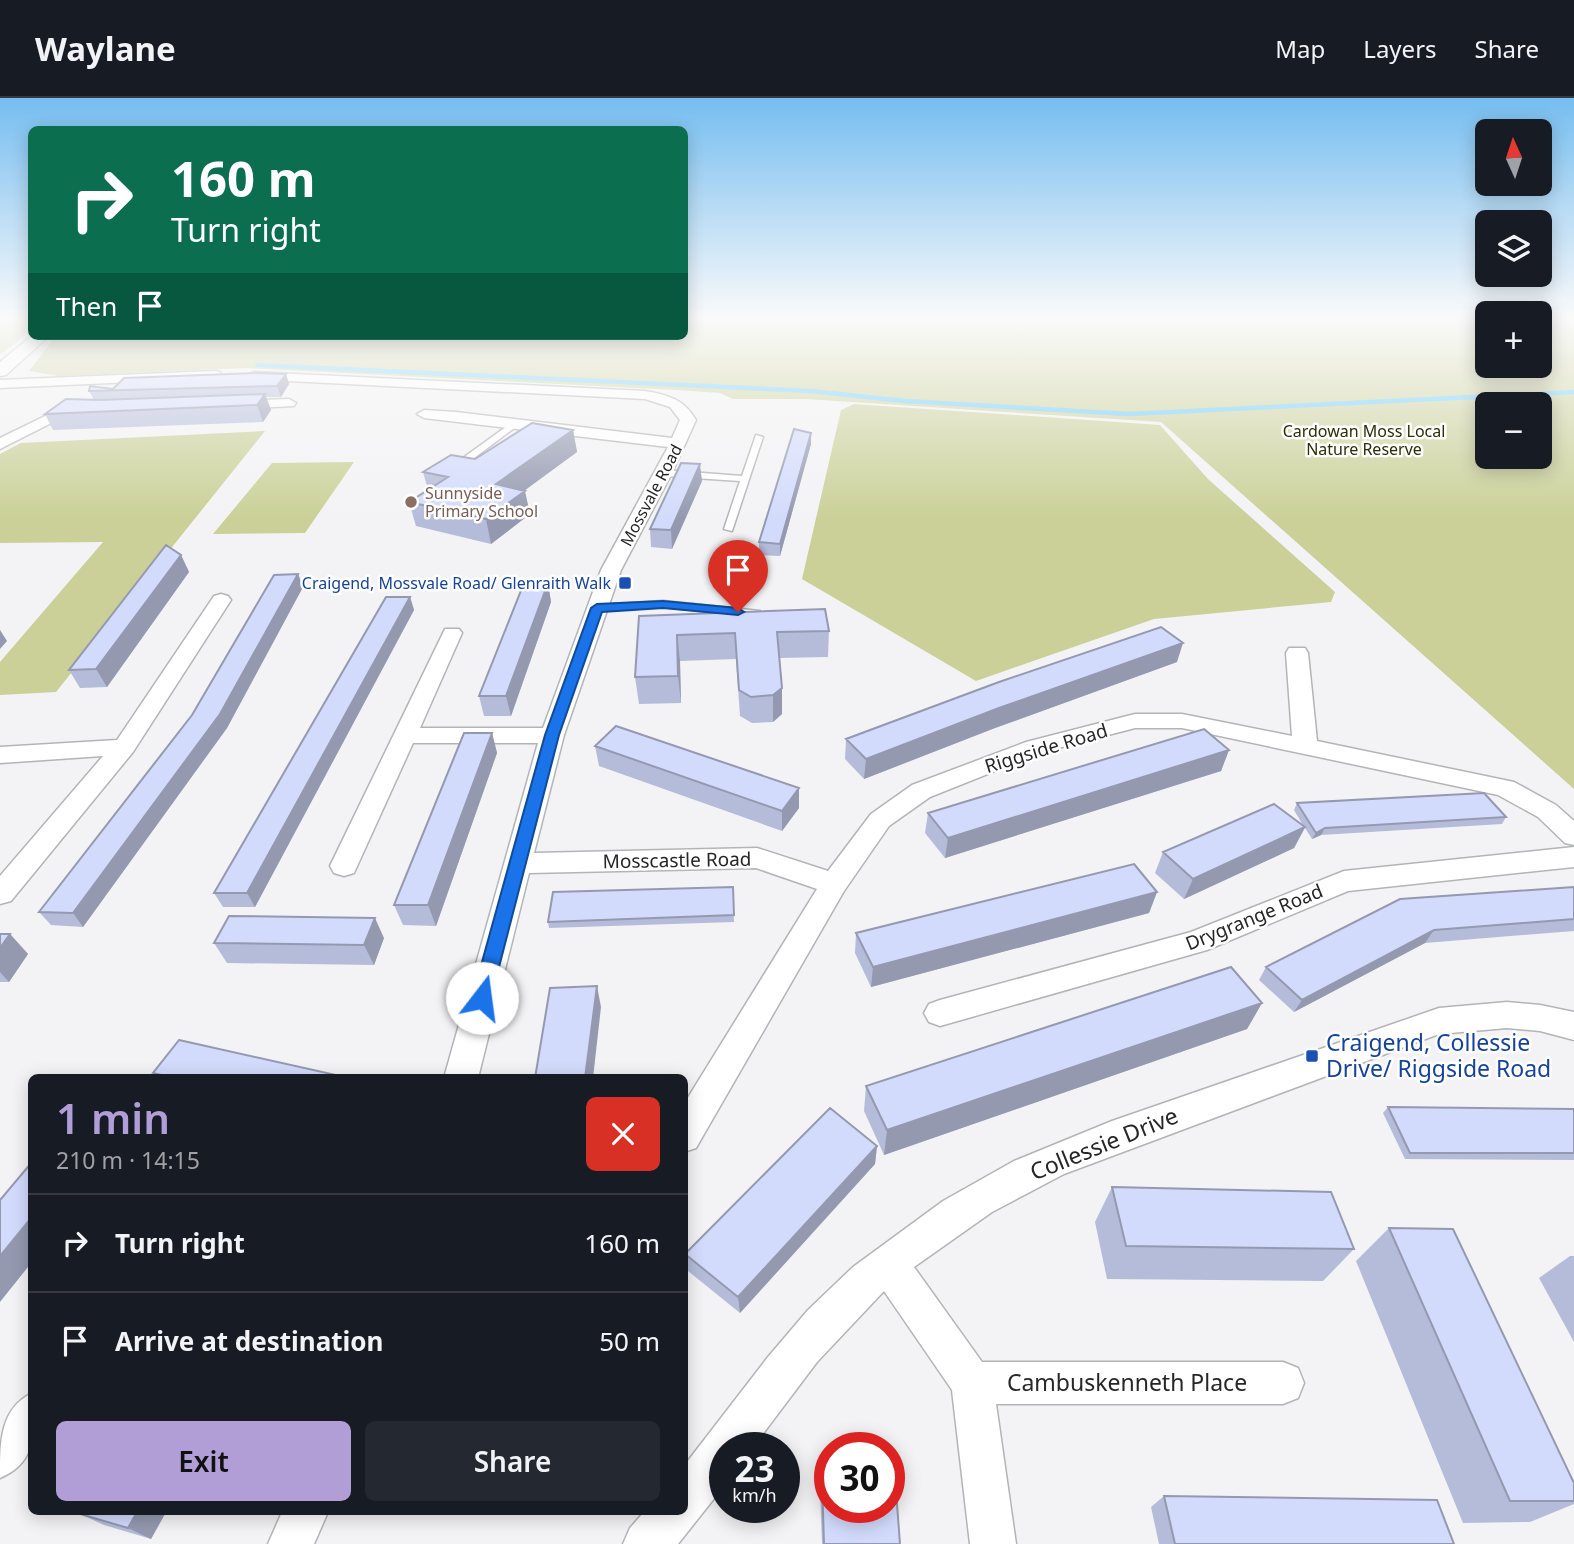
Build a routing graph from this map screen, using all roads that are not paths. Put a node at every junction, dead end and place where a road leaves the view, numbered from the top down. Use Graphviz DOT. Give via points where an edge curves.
graph roads {
  1 [pos="103,385"];
  2 [pos="447,385"];
  3 [pos="289,403"];
  4 [pos="219,406"];
  5 [pos="71,408"];
  6 [pos="95,409"];
  7 [pos="424,414"];
  8 [pos="517,423"];
  9 [pos="759,437"];
  10 [pos="679,443"];
  11 [pos="0,444"];
  12 [pos="458,465"];
  13 [pos="664,473"];
  14 [pos="745,479"];
  15 [pos="729,529"];
  16 [pos="221,600"];
  17 [pos="597,608"];
  18 [pos="774,615"];
  19 [pos="453,634"];
  20 [pos="1297,653"];
  21 [pos="552,735"];
  22 [pos="405,736"];
  23 [pos="1305,745"];
  24 [pos="124,747"];
  25 [pos="0,755"];
  26 [pos="1574,835"];
  27 [pos="1574,857"];
  28 [pos="517,863"];
  29 [pos="344,866"];
  30 [pos="834,884"];
  31 [pos="1,894"];
  32 [pos="940,1013"];
  33 [pos="1574,1026"];
  34 [pos="462,1074"];
  35 [pos="688,1129"];
  36 [pos="888,1263"];
  37 [pos="972,1383"];
  38 [pos="1283,1383"];
  39 [pos="28,1420"];
  40 [pos="738,1432"];
  41 [pos="0,1455"];
  42 [pos="709,1471"];
  43 [pos="688,1498"];
  44 [pos="304,1515"];
  45 [pos="673,1515"];
  46 [pos="291,1544"];
  47 [pos="646,1544"];
  48 [pos="993,1544"];
  1 -- 5 [label="street"];
  2 -- 10 [label="street, Mossvale Road" via="670,400 683,408 688,420"];
  3 -- 4 [label="street"];
  5 -- 6 [label="street"];
  5 -- 11 [label="street"];
  7 -- 8 [label="street"];
  8 -- 10 [label="street" via="618,439"];
  8 -- 12 [label="lane"];
  9 -- 14 [label="lane"];
  10 -- 13 [label="street, Mossvale Road"];
  13 -- 14 [label="lane"];
  13 -- 17 [label="street, Mossvale Road" via="611,570"];
  14 -- 15 [label="lane"];
  16 -- 24 [label="street"];
  17 -- 18 [label="lane" via="663,604"];
  17 -- 21 [label="street, Mossvale Road"];
  19 -- 22 [label="street"];
  20 -- 23 [label="street"];
  21 -- 22 [label="street"];
  21 -- 28 [label="street, Mossvale Road"];
  22 -- 29 [label="street"];
  23 -- 26 [label="street, Riggside Road" via="1505,788 1547,811"];
  23 -- 30 [label="street, Riggside Road" via="1182,721 1135,721 1035,747 921,792 880,820"];
  24 -- 25 [label="street"];
  24 -- 31 [label="street"];
  27 -- 32 [label="street, Drygrange Road" via="1344,881 1197,942"];
  28 -- 30 [label="street, Mosscastle Road" via="757,858"];
  28 -- 34 [label="street, Mossvale Road"];
  30 -- 35 [label="street, Riggside Road"];
  33 -- 36 [label="street, Collessie Drive" via="1496,1013 1449,1019 1413,1030 1075,1152 961,1210"];
  36 -- 37 [label="street"];
  36 -- 40 [label="street, Collessie Drive" via="812,1336"];
  37 -- 38 [label="street, Cambuskenneth Place"];
  37 -- 48 [label="street"];
  39 -- 41 [label="street"];
  42 -- 43 [label="street, Collessie Drive"];
  44 -- 46 [label="street"];
  45 -- 47 [label="street"];
}
